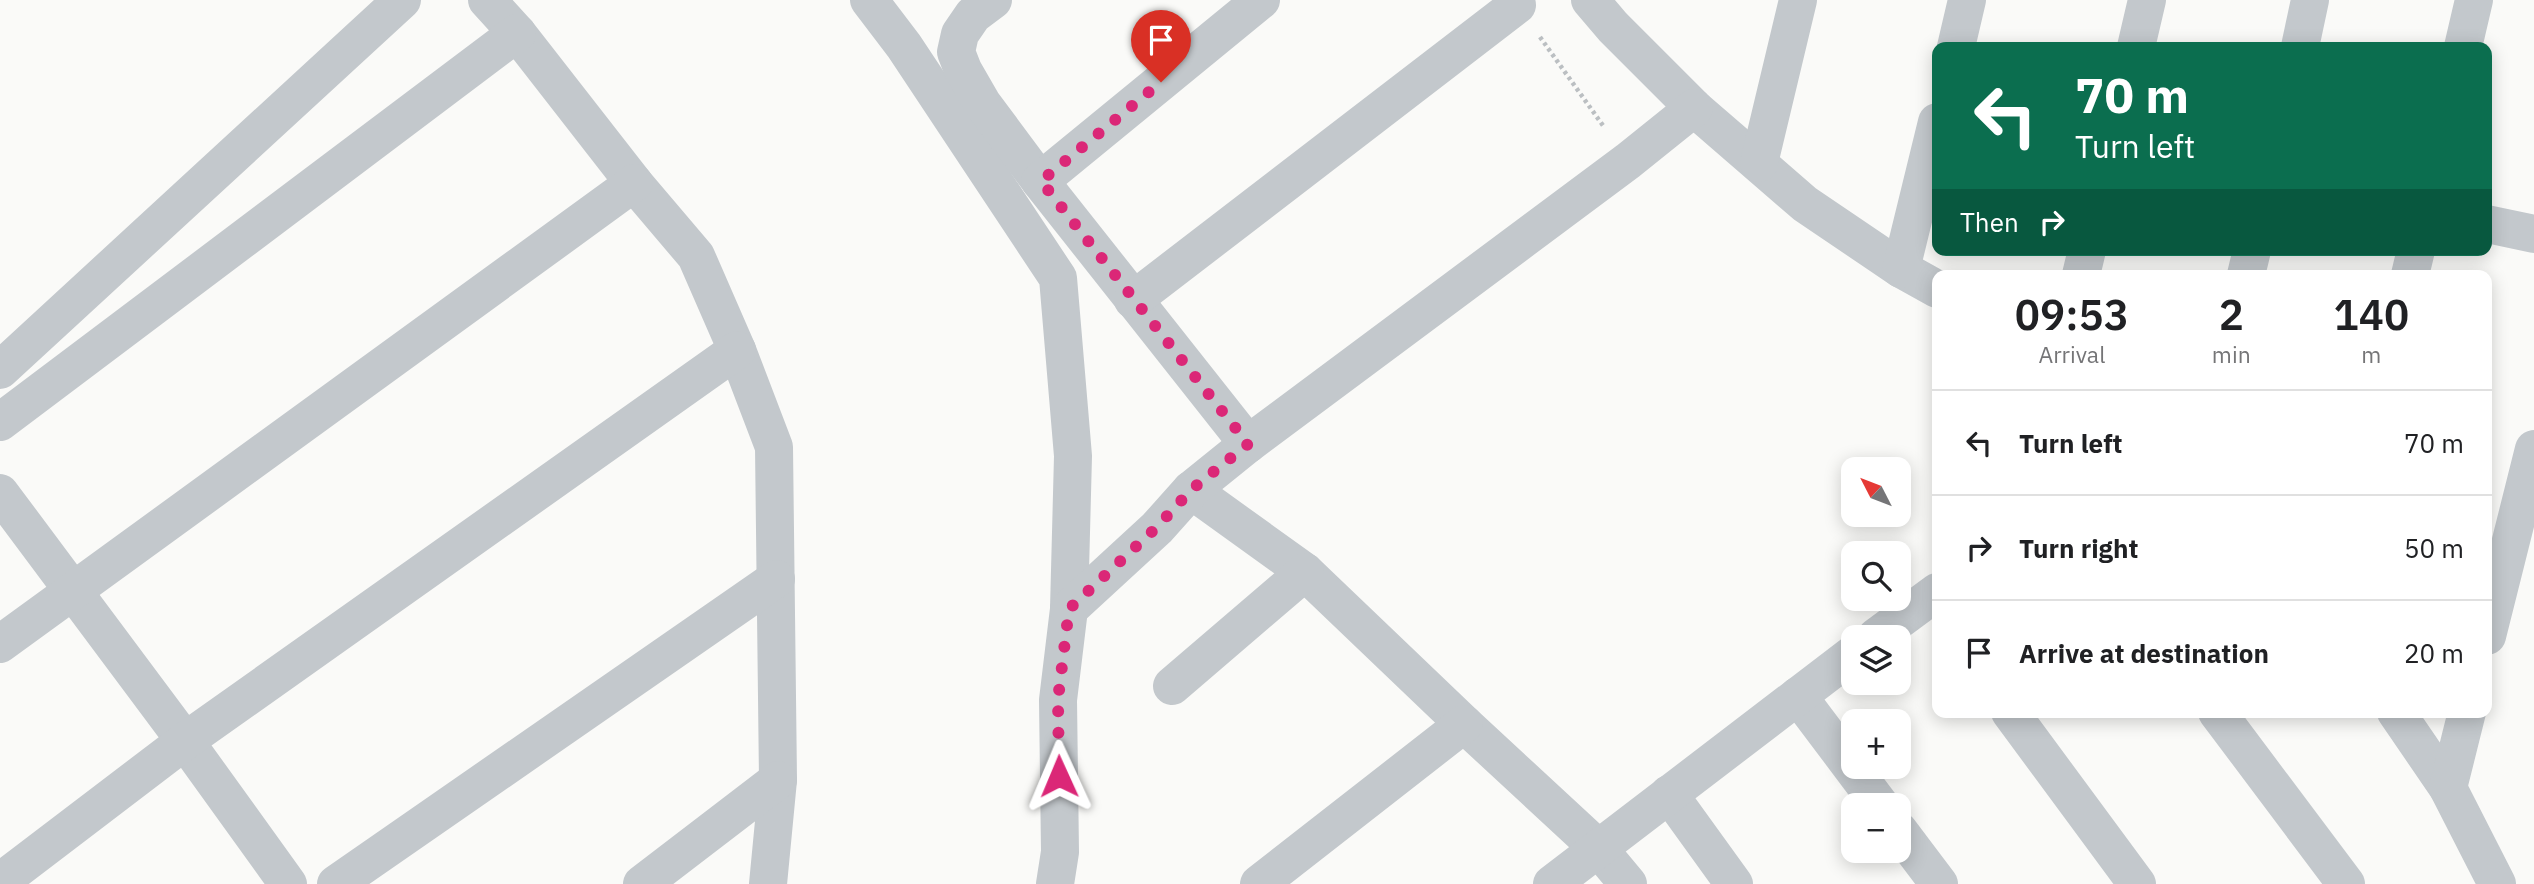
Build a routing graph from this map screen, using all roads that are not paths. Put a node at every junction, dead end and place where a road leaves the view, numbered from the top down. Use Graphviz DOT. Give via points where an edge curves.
graph roads {
  1 [pos="402,0"];
  2 [pos="487,0"];
  3 [pos="869,0"];
  4 [pos="993,0"];
  5 [pos="1261,0"];
  6 [pos="1798,0"];
  7 [pos="1967,0"];
  8 [pos="2147,0"];
  9 [pos="2311,0"];
  10 [pos="2474,0"];
  11 [pos="1515,3"];
  12 [pos="1607,9"];
  13 [pos="517,33"];
  14 [pos="1957,42"];
  15 [pos="2137,42"];
  16 [pos="2301,42"];
  17 [pos="2464,42"];
  18 [pos="1694,108"];
  19 [pos="1932,142"];
  20 [pos="1759,163"];
  21 [pos="1041,181"];
  22 [pos="634,183"];
  23 [pos="2492,225"];
  24 [pos="2534,234"];
  25 [pos="1901,269"];
  26 [pos="1932,286"];
  27 [pos="1133,300"];
  28 [pos="737,350"];
  29 [pos="0,370"];
  30 [pos="0,422"];
  31 [pos="1248,444"];
  32 [pos="2534,449"];
  33 [pos="1191,490"];
  34 [pos="0,493"];
  35 [pos="1305,572"];
  36 [pos="776,579"];
  37 [pos="72,590"];
  38 [pos="1932,603"];
  39 [pos="1069,609"];
  40 [pos="2492,616"];
  41 [pos="1896,625"];
  42 [pos="0,644"];
  43 [pos="1841,663"];
  44 [pos="1172,686"];
  45 [pos="1798,696"];
  46 [pos="2014,718"];
  47 [pos="2222,718"];
  48 [pos="2400,718"];
  49 [pos="2466,718"];
  50 [pos="1464,724"];
  51 [pos="185,741"];
  52 [pos="778,780"];
  53 [pos="2448,788"];
  54 [pos="1871,793"];
  55 [pos="1669,794"];
  56 [pos="1911,847"];
  57 [pos="1598,848"];
  58 [pos="0,882"];
  59 [pos="288,884"];
  60 [pos="335,884"];
  61 [pos="642,884"];
  62 [pos="768,884"];
  63 [pos="1055,884"];
  64 [pos="1259,884"];
  65 [pos="1552,884"];
  66 [pos="1628,884"];
  67 [pos="1734,884"];
  68 [pos="1939,884"];
  69 [pos="2137,884"];
  70 [pos="2346,884"];
  71 [pos="2497,884"];
  1 -- 29 [label="street"];
  2 -- 13 [label="street"];
  3 -- 39 [label="street" via="1058,278 1073,456"];
  4 -- 21 [label="street" via="973,15 960,34 957,52 982,103"];
  5 -- 21 [label="street"];
  6 -- 20 [label="street"];
  7 -- 14 [label="street"];
  8 -- 15 [label="street"];
  9 -- 16 [label="street"];
  10 -- 17 [label="street"];
  11 -- 27 [label="street"];
  12 -- 18 [label="street"];
  13 -- 22 [label="street"];
  13 -- 30 [label="street"];
  18 -- 20 [label="street"];
  18 -- 31 [label="street"];
  19 -- 25 [label="street"];
  20 -- 25 [label="street" via="1805,204"];
  21 -- 27 [label="street"];
  22 -- 28 [label="street" via="696,256"];
  22 -- 37 [label="street"];
  23 -- 24 [label="street"];
  25 -- 26 [label="street"];
  27 -- 31 [label="street"];
  28 -- 36 [label="street" via="774,447"];
  28 -- 51 [label="street"];
  31 -- 33 [label="street"];
  32 -- 40 [label="street"];
  33 -- 35 [label="street"];
  33 -- 39 [label="street"];
  34 -- 37 [label="street"];
  35 -- 44 [label="street"];
  35 -- 50 [label="street"];
  36 -- 52 [label="street"];
  36 -- 60 [label="street"];
  37 -- 42 [label="street"];
  37 -- 51 [label="street"];
  38 -- 41 [label="street"];
  39 -- 63 [label="street" via="1058,699 1060,852"];
  43 -- 45 [label="street"];
  45 -- 54 [label="street"];
  45 -- 55 [label="street"];
  46 -- 69 [label="street"];
  47 -- 70 [label="street"];
  48 -- 53 [label="street"];
  49 -- 53 [label="street"];
  50 -- 57 [label="street"];
  50 -- 64 [label="street"];
  51 -- 58 [label="street"];
  51 -- 59 [label="street"];
  52 -- 61 [label="street"];
  52 -- 62 [label="street"];
  53 -- 71 [label="street"];
  55 -- 57 [label="street"];
  55 -- 67 [label="street"];
  56 -- 68 [label="street"];
  57 -- 65 [label="street"];
  57 -- 66 [label="street"];
}
